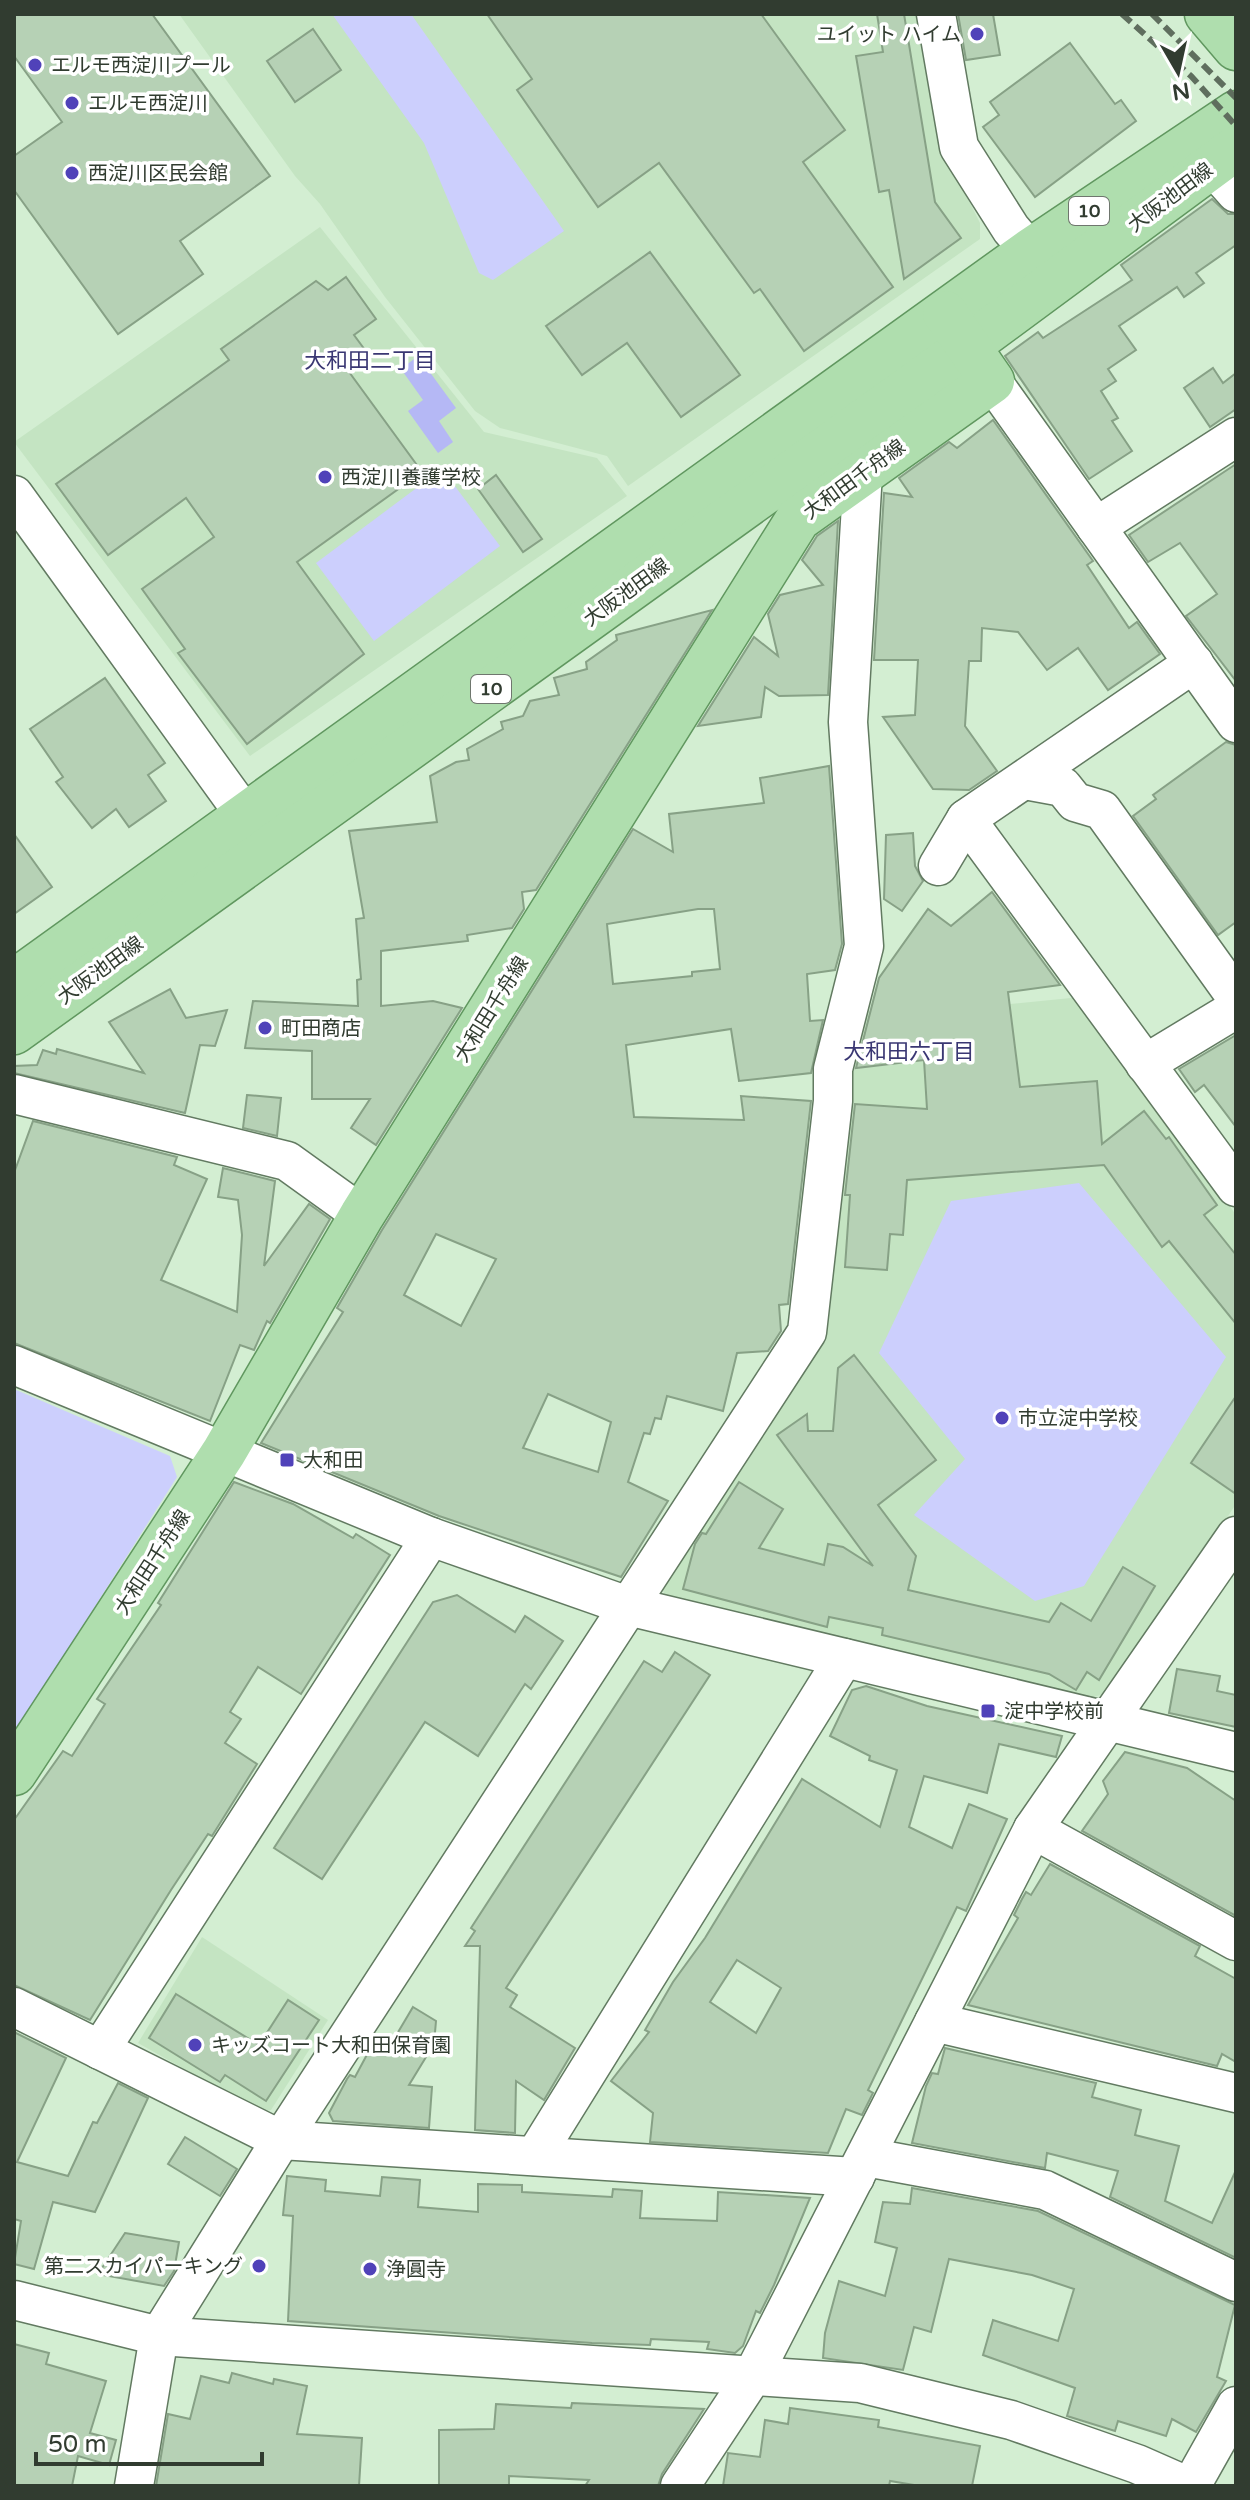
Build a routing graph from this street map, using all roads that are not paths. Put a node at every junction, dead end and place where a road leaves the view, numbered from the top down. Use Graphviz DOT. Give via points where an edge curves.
graph roads {
  1 [pos="936,14"];
  2 [pos="1207,14"];
  3 [pos="1236,48"];
  4 [pos="1236,113"];
  5 [pos="1228,169"];
  6 [pos="1030,251"];
  7 [pos="957,329"];
  8 [pos="992,381"];
  9 [pos="1235,440"];
  10 [pos="863,472"];
  11 [pos="14,495"];
  12 [pos="1096,527"];
  13 [pos="1194,663"];
  14 [pos="1236,723"];
  15 [pos="1025,780"];
  16 [pos="966,819"];
  17 [pos="258,832"];
  18 [pos="938,866"];
  19 [pos="14,982"];
  20 [pos="1236,997"];
  21 [pos="1236,1009"];
  22 [pos="14,1032"];
  23 [pos="1145,1064"];
  24 [pos="14,1094"];
  25 [pos="1236,1187"];
  26 [pos="362,1215"];
  27 [pos="14,1365"];
  28 [pos="224,1452"];
  29 [pos="431,1537"];
  30 [pos="1235,1539"];
  31 [pos="628,1606"];
  32 [pos="844,1658"];
  33 [pos="1109,1720"];
  34 [pos="1236,1752"];
  35 [pos="14,1773"];
  36 [pos="1033,1829"];
  37 [pos="1236,1941"];
  38 [pos="14,2007"];
  39 [pos="934,2022"];
  40 [pos="100,2050"];
  41 [pos="1236,2093"];
  42 [pos="281,2140"];
  43 [pos="535,2156"];
  44 [pos="861,2167"];
  45 [pos="1236,2282"];
  46 [pos="14,2300"];
  47 [pos="159,2336"];
  48 [pos="752,2377"];
  49 [pos="1236,2406"];
  50 [pos="706,2448"];
  51 [pos="134,2486"];
  52 [pos="680,2486"];
  53 [pos="713,2486"];
  54 [pos="1189,2486"];
  1 -- 6 [label="street" via="959,147"];
  2 -- 3 [label="main road"];
  4 -- 6 [label="main road, 大阪池田線 / 10"];
  5 -- 7 [label="main road, 大阪池田線 / 10"];
  6 -- 7 [label="main road, 大阪池田線 / 10"];
  7 -- 8 [label="main road"];
  7 -- 17 [label="main road, 大阪池田線 / 10"];
  8 -- 10 [label="main road, 大和田千舟線"];
  8 -- 12 [label="street"];
  9 -- 12 [label="street"];
  10 -- 26 [label="main road, 大和田千舟線" via="798,519"];
  10 -- 31 [label="street" via="848,722 864,946 833,1069 807,1332"];
  11 -- 17 [label="street"];
  12 -- 13 [label="street"];
  13 -- 14 [label="street"];
  13 -- 15 [label="street"];
  15 -- 16 [label="street"];
  15 -- 20 [label="street" via="1063,787 1075,802 1102,810"];
  16 -- 18 [label="street"];
  16 -- 23 [label="street"];
  17 -- 19 [label="main road, 大阪池田線 / 10"];
  17 -- 22 [label="main road, 大阪池田線 / 10"];
  21 -- 23 [label="street"];
  23 -- 25 [label="street"];
  24 -- 26 [label="street" via="287,1161"];
  26 -- 28 [label="main road, 大和田千舟線"];
  27 -- 28 [label="street"];
  28 -- 29 [label="street"];
  28 -- 35 [label="main road, 大和田千舟線"];
  29 -- 31 [label="street"];
  29 -- 40 [label="street"];
  30 -- 33 [label="street"];
  31 -- 32 [label="street"];
  31 -- 42 [label="street"];
  32 -- 33 [label="street"];
  32 -- 43 [label="street"];
  33 -- 34 [label="street"];
  33 -- 36 [label="street"];
  36 -- 37 [label="street"];
  36 -- 39 [label="street"];
  38 -- 40 [label="street"];
  39 -- 41 [label="street"];
  39 -- 44 [label="street"];
  40 -- 42 [label="street"];
  42 -- 43 [label="street"];
  42 -- 47 [label="street"];
  43 -- 44 [label="street"];
  44 -- 45 [label="street" via="1045,2190"];
  44 -- 48 [label="street"];
  46 -- 47 [label="street"];
  47 -- 48 [label="street"];
  47 -- 51 [label="street"];
  48 -- 50 [label="street"];
  48 -- 54 [label="street" via="860,2383 934,2399 1011,2420"];
  49 -- 54 [label="street"];
  50 -- 52 [label="street"];
  50 -- 53 [label="street"];
}
